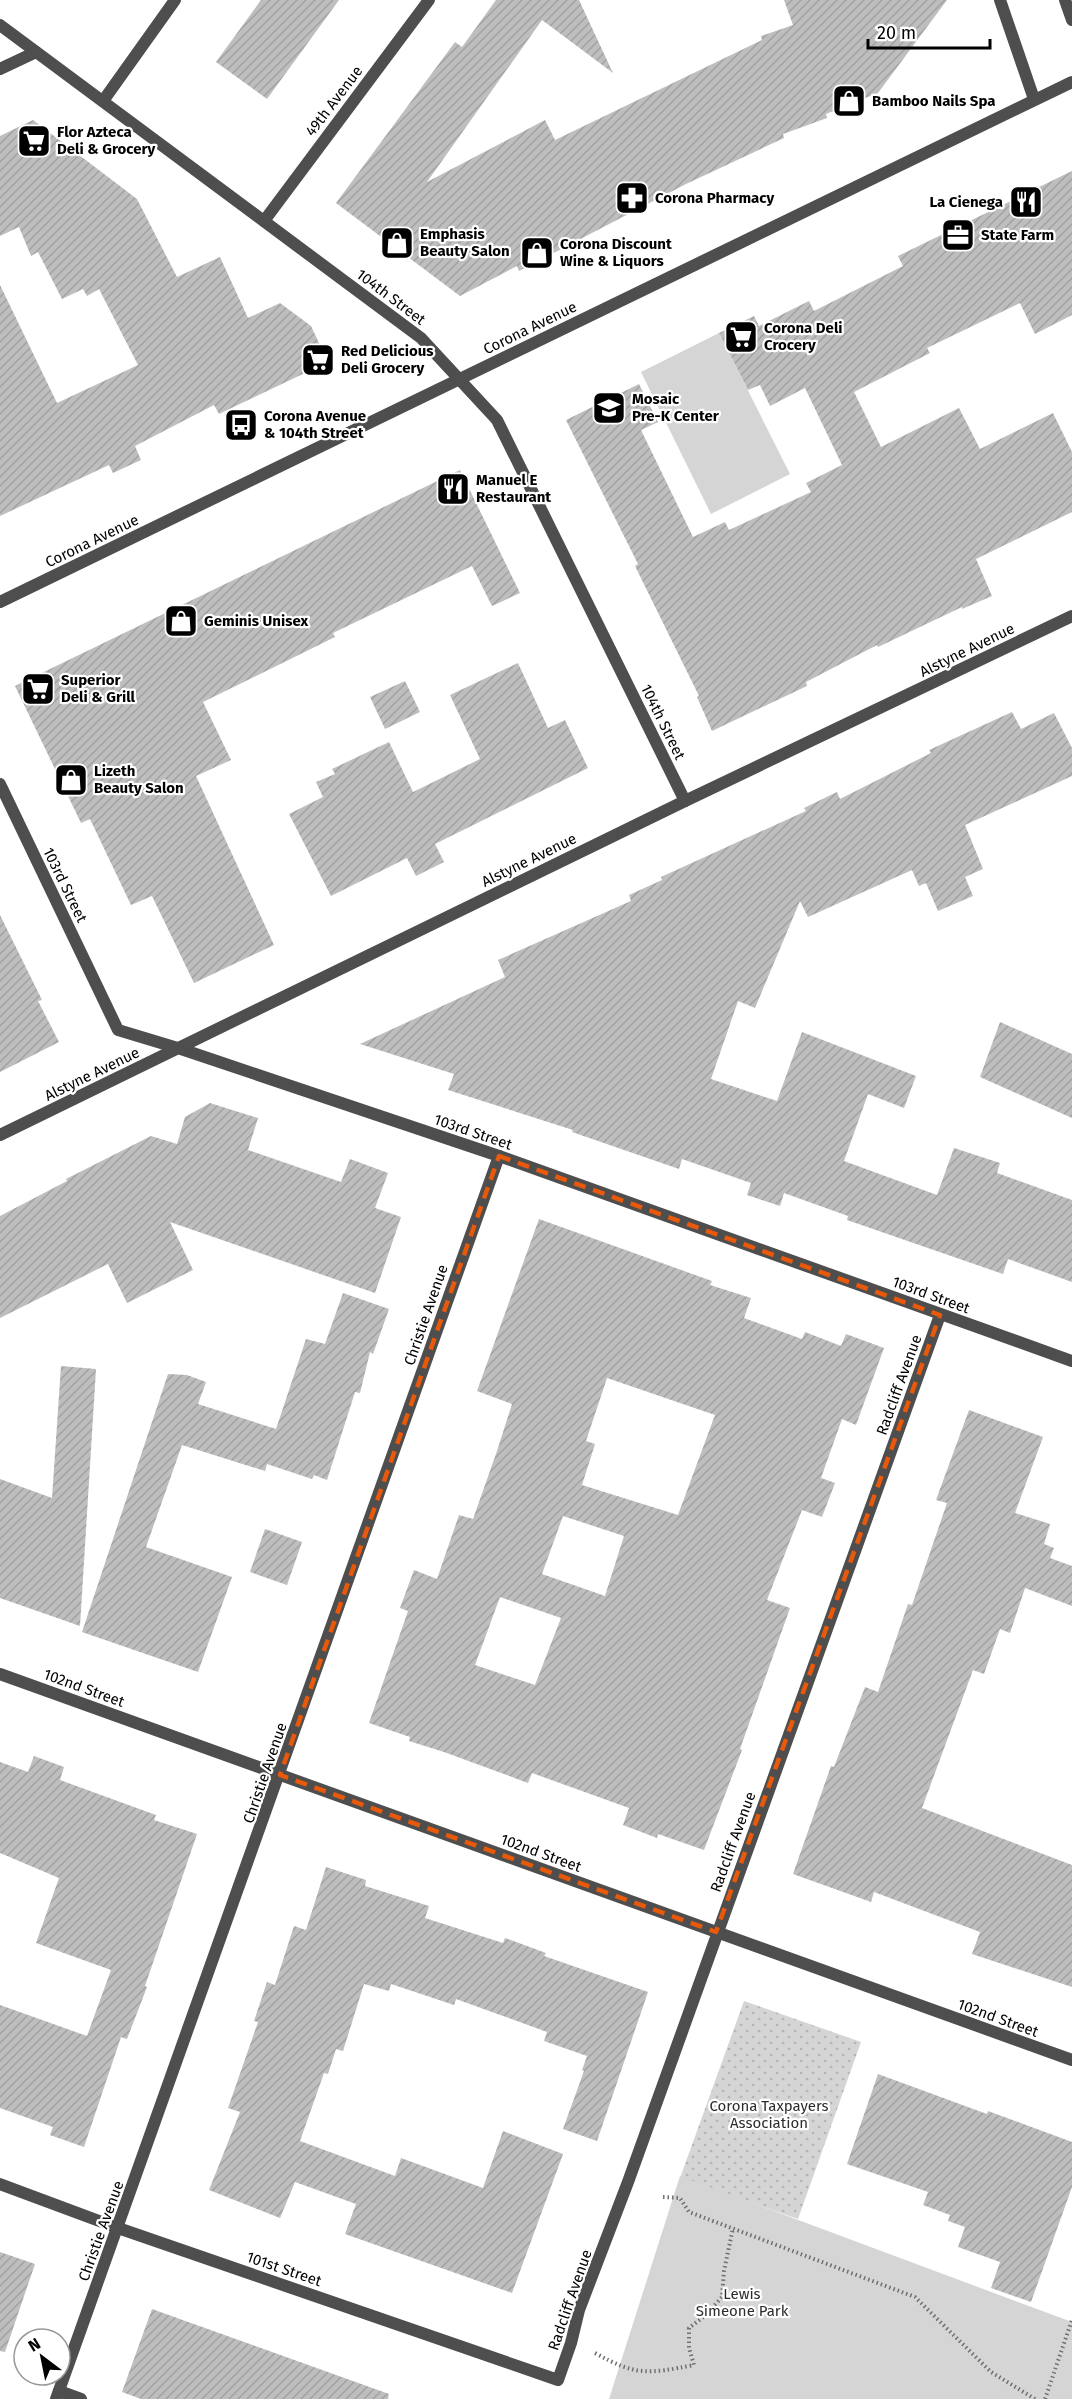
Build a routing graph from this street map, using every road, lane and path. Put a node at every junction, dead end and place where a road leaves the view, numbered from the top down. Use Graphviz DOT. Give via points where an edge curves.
graph roads {
  1 [pos="175,0"];
  2 [pos="429,0"];
  3 [pos="1000,0"];
  4 [pos="1065,0"];
  5 [pos="1072,20"];
  6 [pos="0,25"];
  7 [pos="36,52"];
  8 [pos="0,69"];
  9 [pos="1072,82"];
  10 [pos="1034,99"];
  11 [pos="103,101"];
  12 [pos="264,221"];
  13 [pos="459,379"];
  14 [pos="0,602"];
  15 [pos="1072,616"];
  16 [pos="0,784"];
  17 [pos="685,801"];
  18 [pos="180,1049"];
  19 [pos="0,1135"];
  20 [pos="499,1156"];
  21 [pos="940,1315"];
  22 [pos="1072,1361"];
  23 [pos="0,1674"];
  24 [pos="280,1775"];
  25 [pos="716,1932"];
  26 [pos="1072,2060"];
  27 [pos="0,2184"];
  28 [pos="663,2198"];
  29 [pos="118,2228"];
  30 [pos="733,2228"];
  31 [pos="1072,2320"];
  32 [pos="594,2353"];
  33 [pos="558,2380"];
  34 [pos="58,2395"];
  35 [pos="81,2399"];
  36 [pos="1035,2399"];
  37 [pos="1045,2399"];
  1 -- 11 [label="street"];
  2 -- 12 [label="street, 49th Avenue"];
  3 -- 10 [label="street"];
  4 -- 5 [label="street"];
  6 -- 7 [label="street, 104th Street"];
  7 -- 8 [label="street"];
  7 -- 11 [label="street, 104th Street"];
  9 -- 10 [label="street, Corona Avenue"];
  10 -- 13 [label="street, Corona Avenue"];
  11 -- 12 [label="street, 104th Street"];
  12 -- 13 [label="street, 104th Street" via="421,338"];
  13 -- 14 [label="street, Corona Avenue"];
  13 -- 17 [label="street, 104th Street" via="497,420"];
  15 -- 17 [label="street, Alstyne Avenue"];
  16 -- 18 [label="street, 103rd Street" via="118,1030"];
  17 -- 18 [label="street, Alstyne Avenue"];
  18 -- 19 [label="street, Alstyne Avenue"];
  18 -- 20 [label="street, 103rd Street"];
  20 -- 21 [label="street, 103rd Street"];
  20 -- 24 [label="street, Christie Avenue"];
  21 -- 22 [label="street, 103rd Street"];
  21 -- 25 [label="street, Radcliff Avenue"];
  23 -- 24 [label="street, 102nd Street"];
  24 -- 25 [label="street, 102nd Street"];
  24 -- 29 [label="street, Christie Avenue"];
  25 -- 26 [label="street, 102nd Street"];
  25 -- 33 [label="street, Radcliff Avenue" via="579,2310"];
  27 -- 29 [label="street, 101st Street"];
  28 -- 30 [label="path" via="680,2198 689,2212"];
  29 -- 33 [label="street, 101st Street"];
  29 -- 34 [label="street, Christie Avenue"];
  30 -- 32 [label="path" via="723,2271 722,2297 689,2328 693,2365 648,2372 627,2370"];
  30 -- 36 [label="path" via="915,2297 991,2372"];
  31 -- 37 [label="path"];
  34 -- 35 [label="street"];
}
